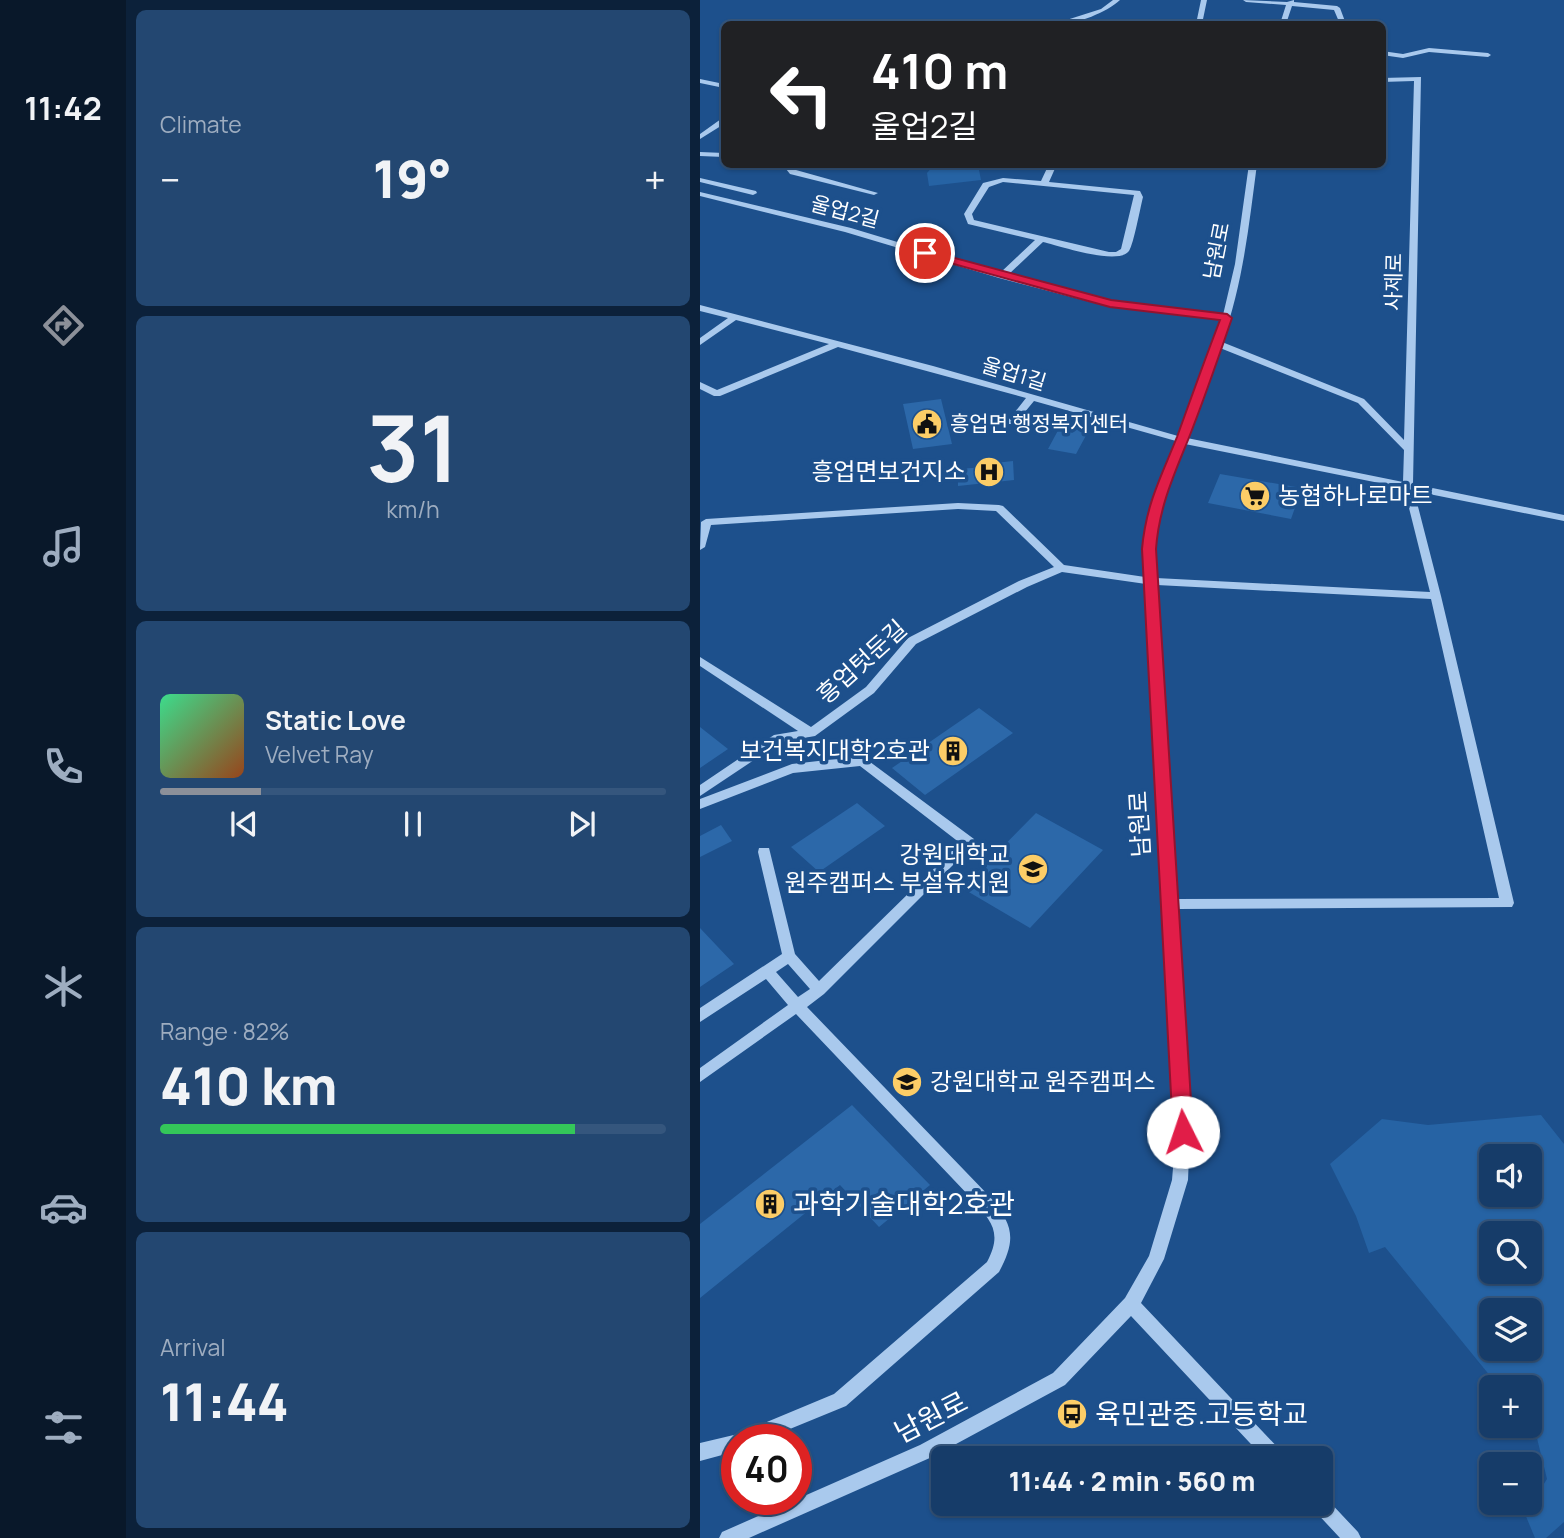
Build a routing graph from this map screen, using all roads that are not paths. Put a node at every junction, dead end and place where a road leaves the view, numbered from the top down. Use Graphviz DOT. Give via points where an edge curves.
graph roads {
  1 [pos="1117,0"];
  2 [pos="1204,0"];
  3 [pos="1246,0"];
  4 [pos="1288,2"];
  5 [pos="1067,21"];
  6 [pos="1200,21"];
  7 [pos="1284,21"];
  8 [pos="1342,21"];
  9 [pos="1386,54"];
  10 [pos="1489,55"];
  11 [pos="1386,80"];
  12 [pos="700,81"];
  13 [pos="721,85"];
  14 [pos="721,123"];
  15 [pos="700,136"];
  16 [pos="721,152"];
  17 [pos="700,154"];
  18 [pos="791,168"];
  19 [pos="1051,168"];
  20 [pos="1252,168"];
  21 [pos="700,180"];
  22 [pos="1044,184"];
  23 [pos="753,193"];
  24 [pos="874,193"];
  25 [pos="701,194"];
  26 [pos="1040,240"];
  27 [pos="1002,276"];
  28 [pos="700,308"];
  29 [pos="732,318"];
  30 [pos="1227,318"];
  31 [pos="700,342"];
  32 [pos="1217,343"];
  33 [pos="835,345"];
  34 [pos="700,385"];
  35 [pos="1030,399"];
  36 [pos="1012,422"];
  37 [pos="1182,440"];
  38 [pos="1409,450"];
  39 [pos="1408,486"];
  40 [pos="1564,518"];
  41 [pos="700,547"];
  42 [pos="1061,568"];
  43 [pos="1149,581"];
  44 [pos="1436,596"];
  45 [pos="700,661"];
  46 [pos="811,733"];
  47 [pos="700,792"];
  48 [pos="700,804"];
  49 [pos="764,852"];
  50 [pos="1168,904"];
  51 [pos="789,956"];
  52 [pos="766,971"];
  53 [pos="819,990"];
  54 [pos="797,1006"];
  55 [pos="700,1016"];
  56 [pos="700,1076"];
  57 [pos="1131,1304"];
  58 [pos="782,1424"];
  59 [pos="721,1446"];
  60 [pos="1265,1446"];
  61 [pos="700,1452"];
  62 [pos="1331,1516"];
  63 [pos="728,1538"];
  64 [pos="1352,1538"];
  1 -- 5 [label="street" via="1103,10"];
  2 -- 6 [label="street"];
  3 -- 4 [label="street"];
  4 -- 7 [label="street"];
  4 -- 8 [label="street" via="1337,8"];
  9 -- 10 [label="street" via="1403,56 1429,50"];
  11 -- 38 [label="street, 사제로" via="1419,79"];
  12 -- 13 [label="street"];
  14 -- 15 [label="street"];
  16 -- 17 [label="street"];
  18 -- 24 [label="street"];
  19 -- 22 [label="street"];
  20 -- 30 [label="street, 남원로"];
  21 -- 23 [label="street"];
  22 -- 26 [label="street" via="992,181 968,214 971,222"];
  22 -- 26 [label="street" via="1129,191 1139,197 1125,250 1118,255"];
  25 -- 27 [label="street, 울업2길" via="848,230"];
  26 -- 27 [label="street"];
  27 -- 30 [label="street, 울업2길" via="1110,304"];
  28 -- 29 [label="street, 울업1길"];
  29 -- 31 [label="street"];
  29 -- 33 [label="street, 울업1길"];
  30 -- 32 [label="street, 남원로"];
  32 -- 37 [label="street, 남원로"];
  32 -- 38 [label="street" via="1361,401"];
  33 -- 34 [label="street" via="717,394"];
  33 -- 35 [label="street, 울업1길"];
  35 -- 36 [label="street"];
  35 -- 37 [label="street, 울업1길"];
  37 -- 39 [label="street"];
  37 -- 43 [label="street, 남원로" via="1152,518"];
  38 -- 39 [label="street, 사제로"];
  39 -- 40 [label="street"];
  39 -- 44 [label="street, 사제로"];
  41 -- 42 [label="street" via="706,522 958,506 999,508"];
  42 -- 43 [label="street"];
  42 -- 46 [label="street, 흥업텃둔길" via="912,641 870,690"];
  43 -- 44 [label="street"];
  43 -- 50 [label="street, 남원로"];
  44 -- 50 [label="street, 사제로" via="1507,903"];
  45 -- 46 [label="street, 흥업텃둔길"];
  46 -- 47 [label="street" via="778,738"];
  48 -- 53 [label="street" via="792,769 862,761 969,844"];
  49 -- 51 [label="street"];
  50 -- 57 [label="street, 남원로" via="1183,1132 1180,1180 1156,1259"];
  51 -- 52 [label="street"];
  51 -- 53 [label="street"];
  52 -- 54 [label="street"];
  52 -- 55 [label="street"];
  53 -- 54 [label="street"];
  54 -- 56 [label="street"];
  54 -- 58 [label="street" via="977,1194 1005,1234 1003,1251 993,1267 959,1299 840,1400"];
  57 -- 60 [label="street"];
  57 -- 63 [label="street, 남원로" via="1059,1379 926,1451"];
  59 -- 61 [label="street"];
  62 -- 64 [label="street"];
}
